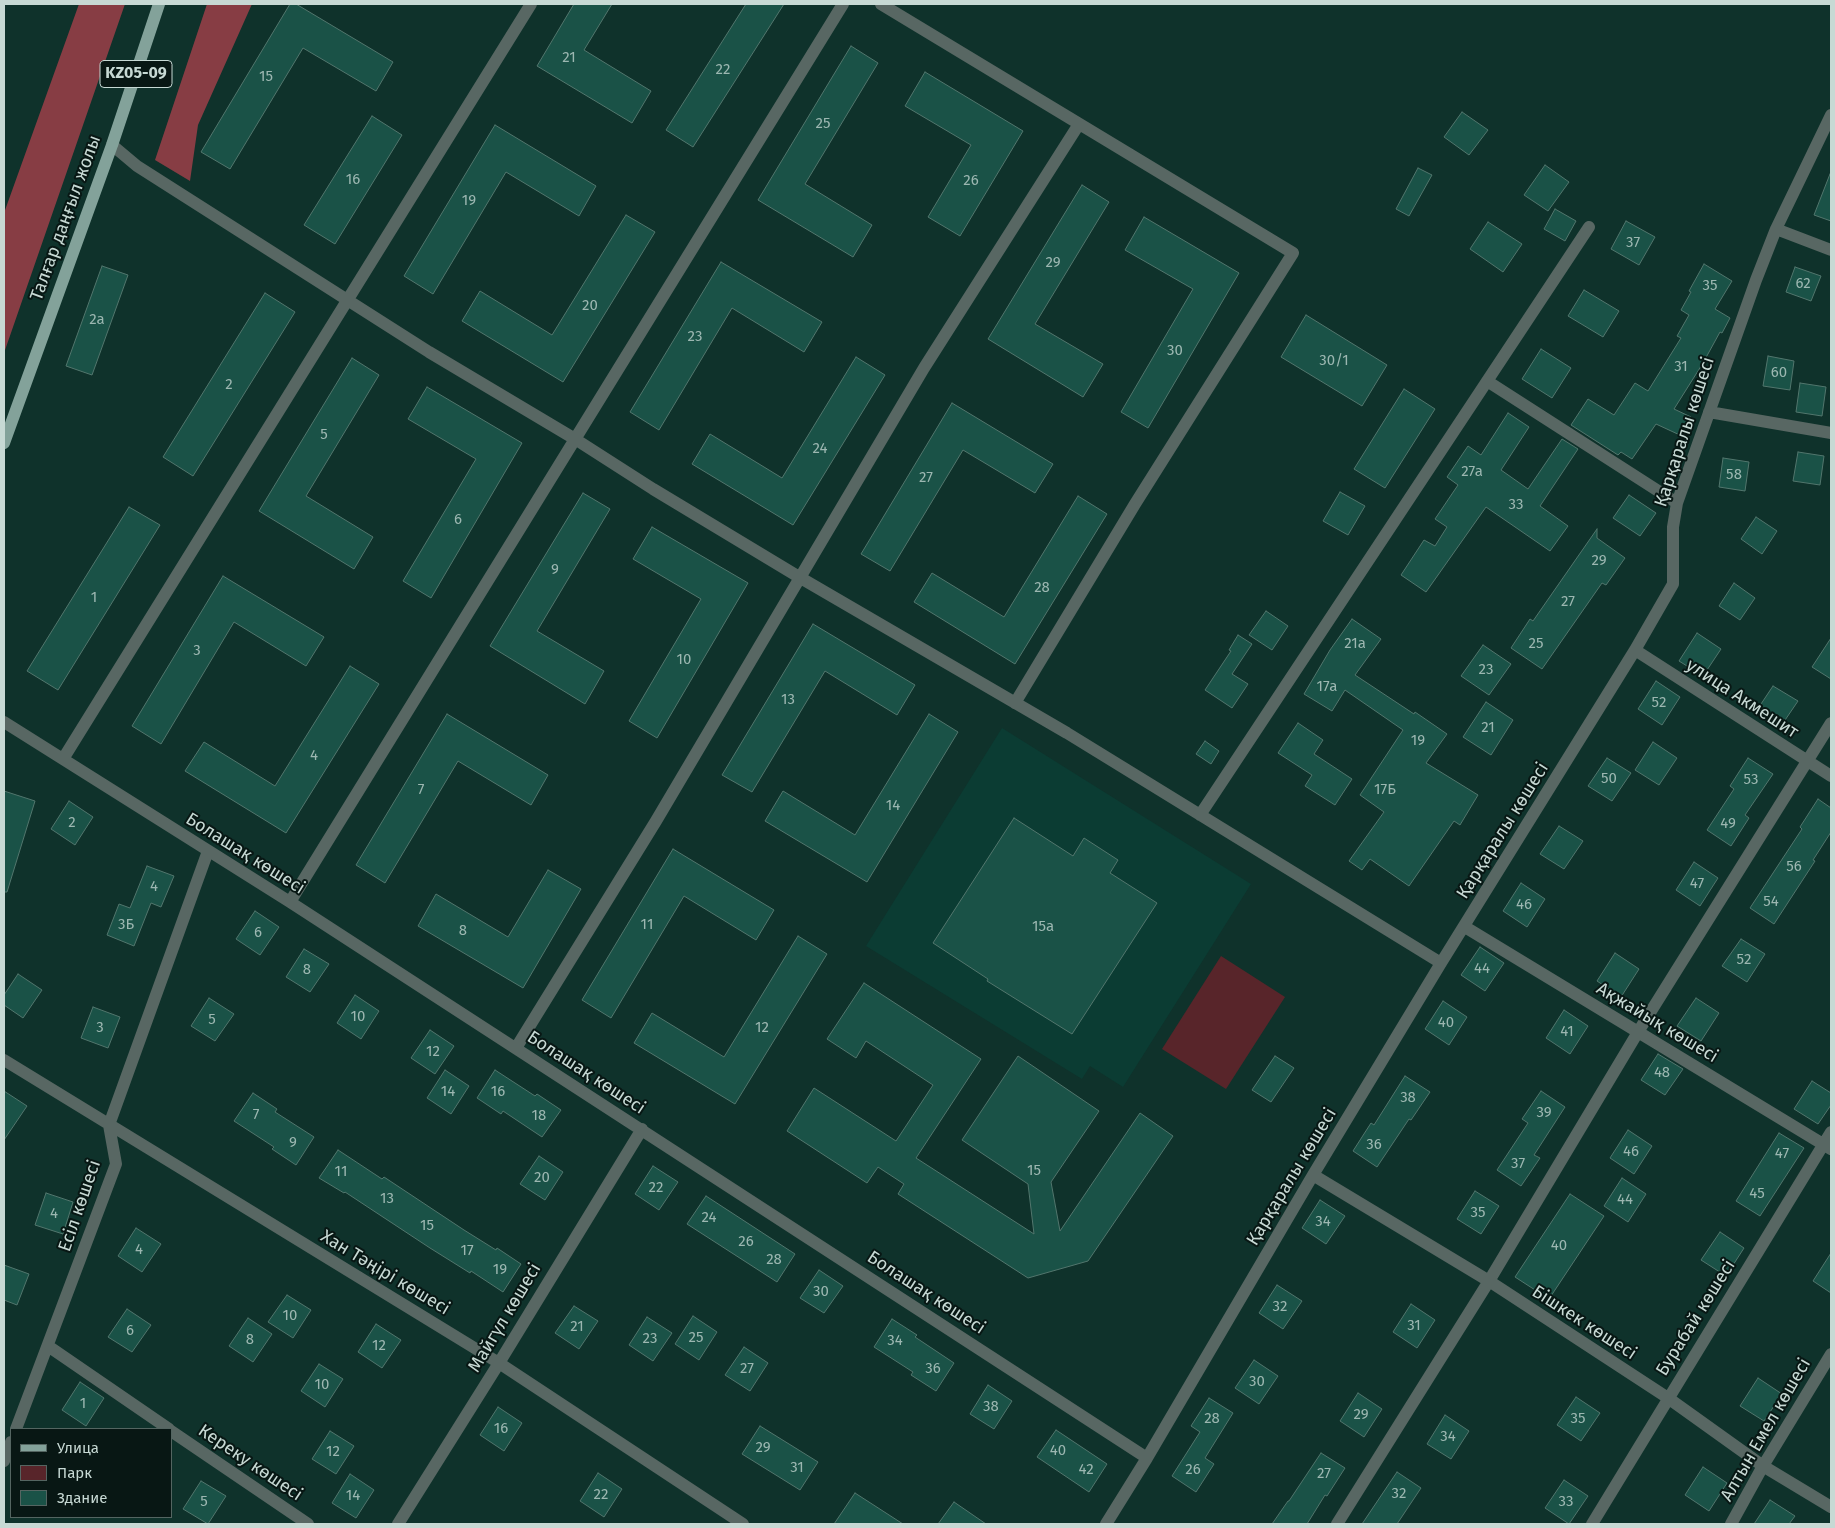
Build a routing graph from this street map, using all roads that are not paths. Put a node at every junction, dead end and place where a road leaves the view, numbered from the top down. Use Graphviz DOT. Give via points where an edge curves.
graph roads {
  1 [pos="159,4"];
  2 [pos="531,4"];
  3 [pos="843,4"];
  4 [pos="882,4"];
  5 [pos="1831,115"];
  6 [pos="1079,124"];
  7 [pos="112,145"];
  8 [pos="1589,227"];
  9 [pos="1776,230"];
  10 [pos="1831,250"];
  11 [pos="347,300"];
  12 [pos="1487,381"];
  13 [pos="1709,412"];
  14 [pos="1831,433"];
  15 [pos="575,439"];
  16 [pos="4,443"];
  17 [pos="1677,503"];
  18 [pos="799,577"];
  19 [pos="1634,650"];
  20 [pos="1015,703"];
  21 [pos="4,722"];
  22 [pos="1831,723"];
  23 [pos="63,759"];
  24 [pos="1808,762"];
  25 [pos="1831,776"];
  26 [pos="1200,815"];
  27 [pos="208,851"];
  28 [pos="290,902"];
  29 [pos="1465,927"];
  30 [pos="1441,963"];
  31 [pos="1638,1032"];
  32 [pos="516,1048"];
  33 [pos="4,1060"];
  34 [pos="109,1125"];
  35 [pos="642,1129"];
  36 [pos="1831,1132"];
  37 [pos="1827,1147"];
  38 [pos="1313,1175"];
  39 [pos="1489,1281"];
  40 [pos="48,1346"];
  41 [pos="1831,1354"];
  42 [pos="499,1363"];
  43 [pos="1668,1398"];
  44 [pos="16,1428"];
  45 [pos="167,1428"];
  46 [pos="172,1431"];
  47 [pos="10,1445"];
  48 [pos="1147,1458"];
  49 [pos="4,1461"];
  50 [pos="1763,1466"];
  51 [pos="1831,1506"];
  52 [pos="308,1524"];
  53 [pos="398,1524"];
  54 [pos="743,1524"];
  55 [pos="1106,1524"];
  56 [pos="1337,1524"];
  57 [pos="1592,1524"];
  58 [pos="1732,1524"];
  1 -- 7 [label="main road, Талғар даңғыл жолы / KZ05-09"];
  2 -- 11 [label="street"];
  3 -- 15 [label="street"];
  4 -- 6 [label="street"];
  5 -- 9 [label="street, Қарқаралы көшесі"];
  6 -- 18 [label="street" via="924,368"];
  6 -- 20 [label="street" via="1292,253"];
  7 -- 11 [label="street" via="137,166"];
  7 -- 16 [label="main road, Талғар даңғыл жолы / KZ05-09"];
  8 -- 12 [label="street"];
  9 -- 10 [label="street"];
  9 -- 13 [label="street, Қарқаралы көшесі"];
  11 -- 15 [label="street"];
  11 -- 23 [label="street"];
  12 -- 17 [label="street"];
  12 -- 26 [label="street"];
  13 -- 14 [label="street"];
  13 -- 17 [label="street, Қарқаралы көшесі"];
  15 -- 18 [label="street"];
  15 -- 28 [label="street"];
  17 -- 19 [label="street, Қарқаралы көшесі" via="1673,527 1673,584"];
  18 -- 20 [label="street"];
  18 -- 32 [label="street" via="656,821"];
  19 -- 24 [label="street, улица Акмешит"];
  19 -- 29 [label="street, Қарқаралы көшесі"];
  20 -- 26 [label="street"];
  21 -- 23 [label="street, Болашақ көшесі"];
  22 -- 24 [label="street"];
  23 -- 27 [label="street, Болашақ көшесі"];
  24 -- 25 [label="street, улица Акмешит"];
  24 -- 31 [label="street"];
  26 -- 30 [label="street"];
  27 -- 28 [label="street, Болашақ көшесі"];
  27 -- 34 [label="street"];
  28 -- 32 [label="street, Болашақ көшесі"];
  29 -- 30 [label="street, Қарқаралы көшесі"];
  29 -- 31 [label="street, Ақжайық көшесі"];
  30 -- 38 [label="street, Қарқаралы көшесі"];
  31 -- 37 [label="street, Ақжайық көшесі"];
  31 -- 39 [label="street"];
  32 -- 35 [label="street, Болашақ көшесі"];
  33 -- 34 [label="street, Хан Тәңірі көшесі"];
  34 -- 40 [label="street, Есіл көшесі" via="116,1164"];
  34 -- 42 [label="street, Хан Тәңірі көшесі"];
  35 -- 42 [label="street, Майгүл көшесі"];
  35 -- 48 [label="street, Болашақ көшесі"];
  36 -- 37 [label="street, Бурабай көшесі"];
  37 -- 43 [label="street, Бурабай көшесі"];
  38 -- 39 [label="street, Бішкек көшесі"];
  38 -- 48 [label="street, Қарқаралы көшесі"];
  39 -- 43 [label="street, Бішкек көшесі"];
  39 -- 56 [label="street"];
  40 -- 44 [label="street, Есіл көшесі"];
  40 -- 45 [label="street, Кереку көшесі"];
  41 -- 50 [label="street, Алтын Емел көшесі"];
  42 -- 53 [label="street, Майгүл көшесі"];
  42 -- 54 [label="street, Хан Тәңірі көшесі"];
  43 -- 50 [label="street, Бішкек көшесі"];
  43 -- 57 [label="street, Бурабай көшесі"];
  46 -- 52 [label="street, Кереку көшесі"];
  47 -- 49 [label="street"];
  48 -- 55 [label="street, Қарқаралы көшесі"];
  50 -- 51 [label="street, Бішкек көшесі"];
  50 -- 58 [label="street, Алтын Емел көшесі"];
}
